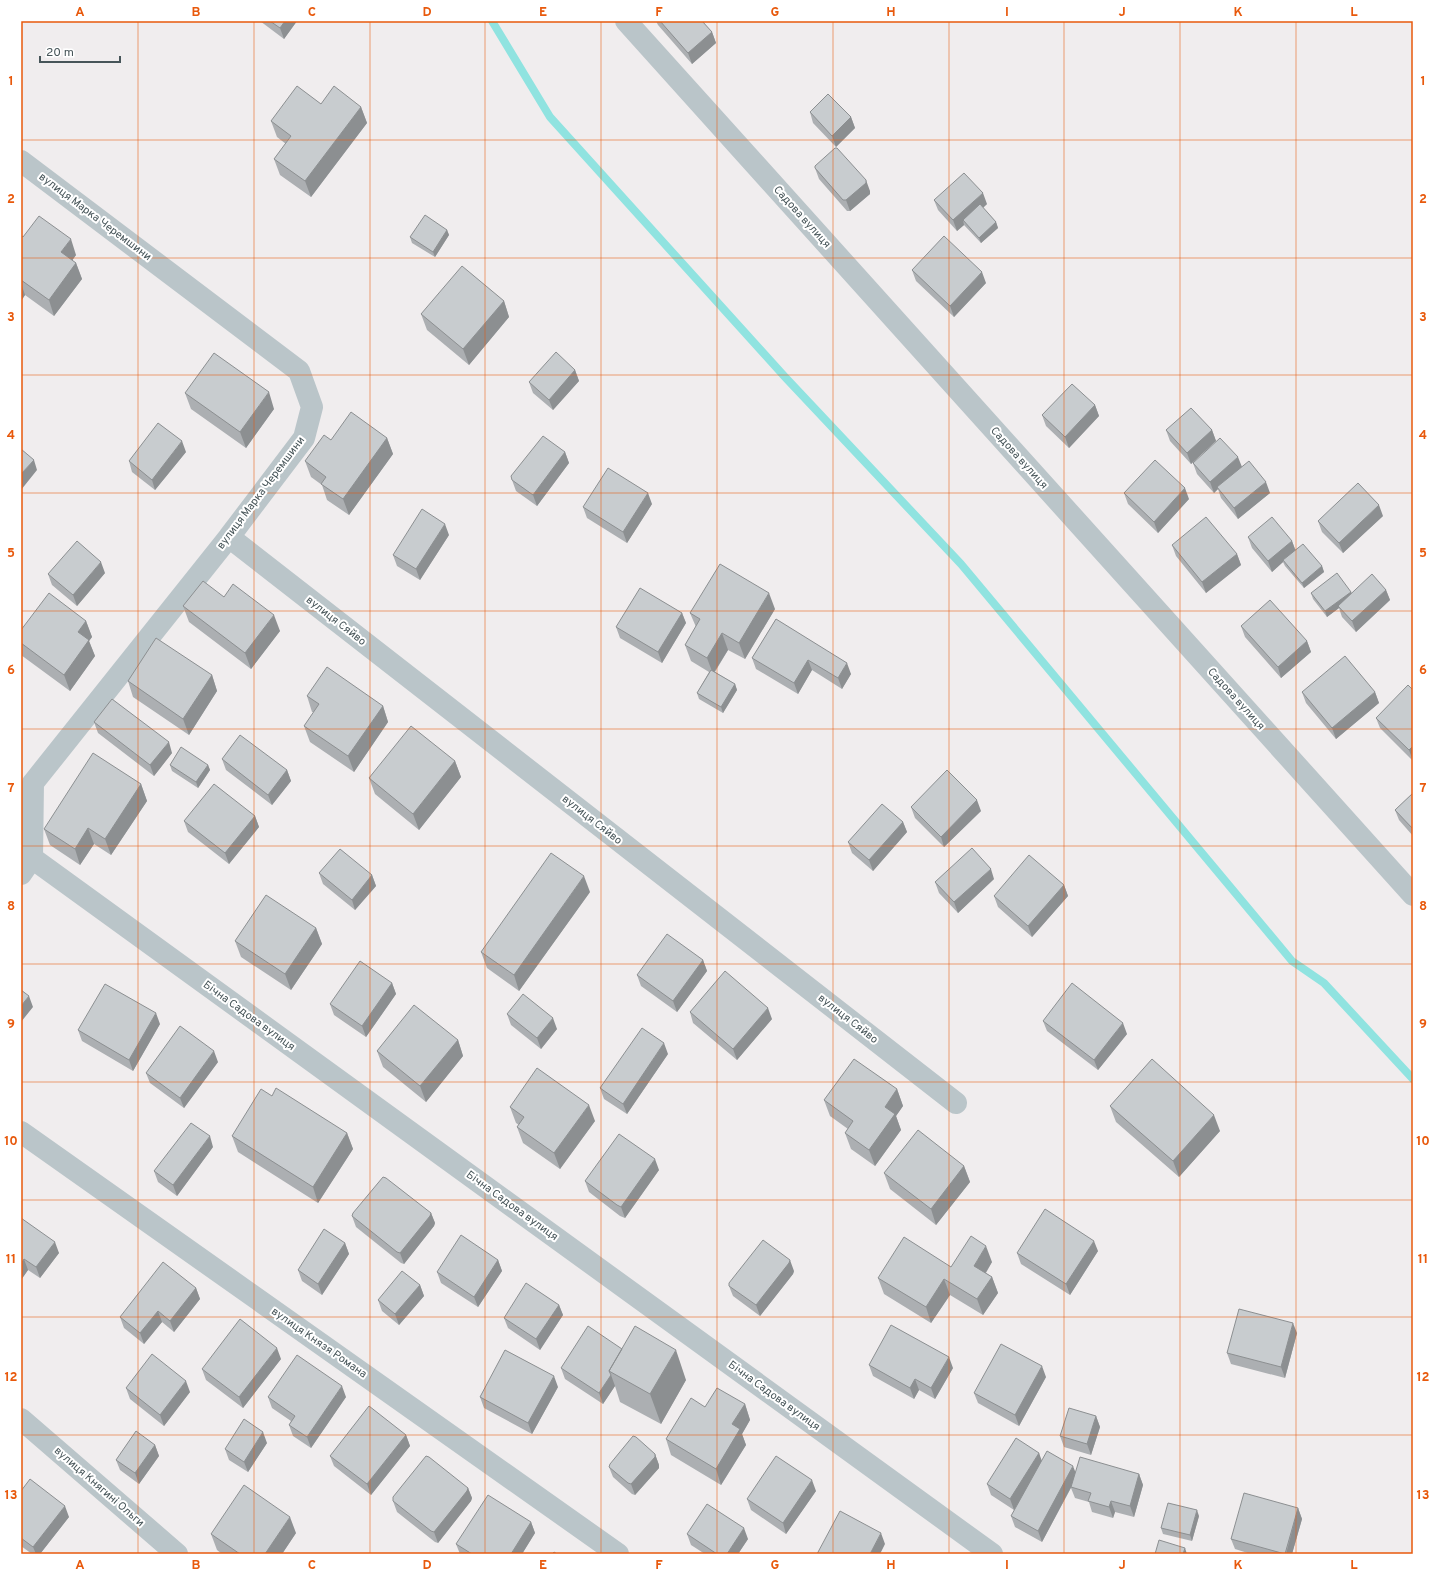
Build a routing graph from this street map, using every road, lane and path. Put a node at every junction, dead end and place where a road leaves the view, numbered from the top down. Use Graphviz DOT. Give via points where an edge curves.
graph roads {
  1 [pos="626,21"];
  2 [pos="21,161"];
  3 [pos="229,537"];
  4 [pos="27,777"];
  5 [pos="26,866"];
  6 [pos="1413,895"];
  7 [pos="956,1102"];
  8 [pos="21,1132"];
  9 [pos="21,1419"];
  10 [pos="177,1554"];
  11 [pos="618,1554"];
  12 [pos="992,1554"];
  1 -- 6 [label="street, Садова вулиця"];
  2 -- 3 [label="street, вулиця Марка Черемшини" via="299,371 312,407 304,438"];
  3 -- 4 [label="street, вулиця Марка Черемшини"];
  3 -- 7 [label="street, вулиця Сяйво"];
  4 -- 5 [label="street"];
  5 -- 12 [label="street, Бічна Садова вулиця"];
  8 -- 11 [label="street, вулиця Князя Романа"];
  9 -- 10 [label="street, вулиця Княгині Ольги"];
}
